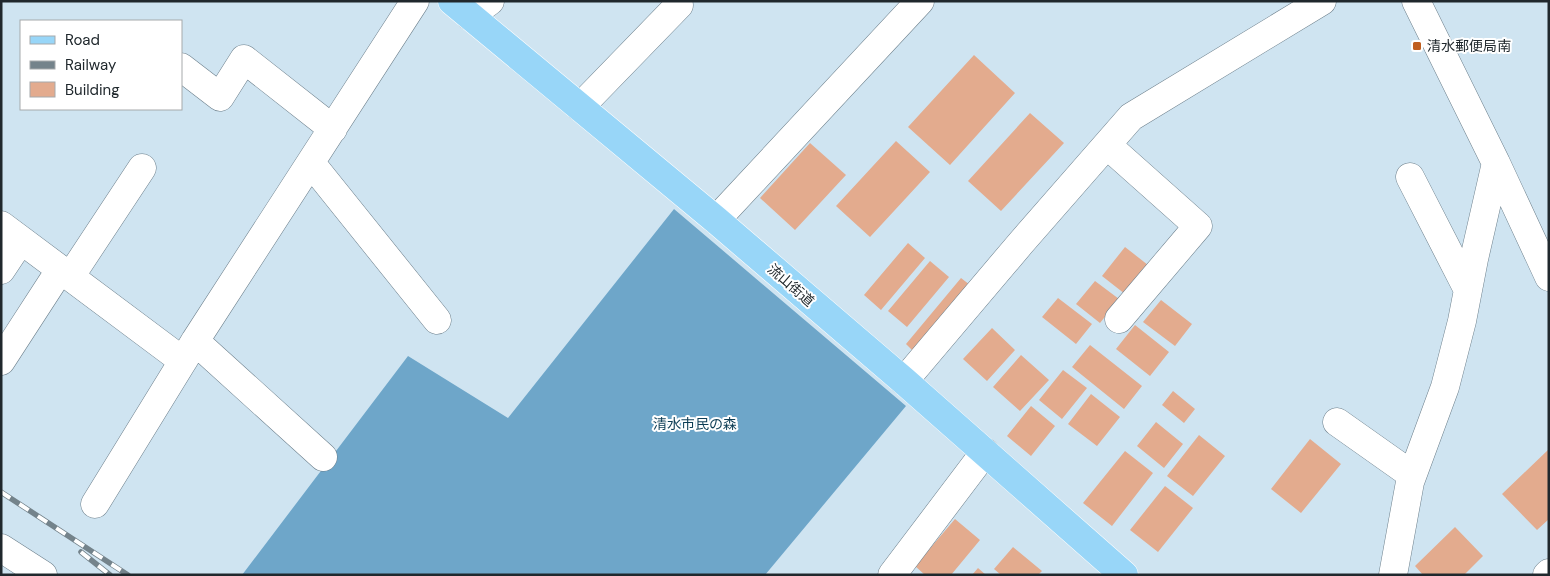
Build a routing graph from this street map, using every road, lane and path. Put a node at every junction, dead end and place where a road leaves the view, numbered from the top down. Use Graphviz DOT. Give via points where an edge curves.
graph roads {
  1 [pos="416,1"];
  2 [pos="920,1"];
  3 [pos="1322,1"];
  4 [pos="1416,1"];
  5 [pos="679,4"];
  6 [pos="471,6"];
  7 [pos="182,68"];
  8 [pos="580,107"];
  9 [pos="333,129"];
  10 [pos="1107,145"];
  11 [pos="311,163"];
  12 [pos="1496,163"];
  13 [pos="142,168"];
  14 [pos="1410,177"];
  15 [pos="716,220"];
  16 [pos="11,233"];
  17 [pos="1,270"];
  18 [pos="65,274"];
  19 [pos="1548,275"];
  20 [pos="1468,290"];
  21 [pos="1119,319"];
  22 [pos="437,320"];
  23 [pos="189,351"];
  24 [pos="1,361"];
  25 [pos="904,381"];
  26 [pos="1337,422"];
  27 [pos="985,452"];
  28 [pos="323,457"];
  29 [pos="1412,475"];
  30 [pos="95,504"];
  31 [pos="1,548"];
  32 [pos="43,575"];
  33 [pos="892,575"];
  34 [pos="1124,575"];
  35 [pos="1393,575"];
  1 -- 9 [label="street"];
  2 -- 15 [label="street"];
  3 -- 10 [label="street" via="1131,117"];
  4 -- 12 [label="street"];
  5 -- 8 [label="street"];
  6 -- 8 [label="main road, 流山街道"];
  7 -- 9 [label="street" via="220,97 244,59"];
  8 -- 15 [label="main road, 流山街道"];
  9 -- 11 [label="street"];
  10 -- 21 [label="street" via="1198,226"];
  10 -- 25 [label="street"];
  11 -- 22 [label="street"];
  11 -- 23 [label="street"];
  12 -- 19 [label="street"];
  12 -- 20 [label="street"];
  13 -- 18 [label="street"];
  14 -- 20 [label="street"];
  15 -- 25 [label="main road, 流山街道"];
  16 -- 17 [label="street"];
  16 -- 18 [label="street"];
  18 -- 23 [label="street"];
  18 -- 24 [label="street"];
  20 -- 29 [label="street" via="1445,387"];
  23 -- 28 [label="street"];
  23 -- 30 [label="street"];
  25 -- 27 [label="main road, 流山街道"];
  26 -- 29 [label="street"];
  27 -- 33 [label="street"];
  27 -- 34 [label="main road, 流山街道"];
  29 -- 35 [label="street"];
  31 -- 32 [label="street"];
}
